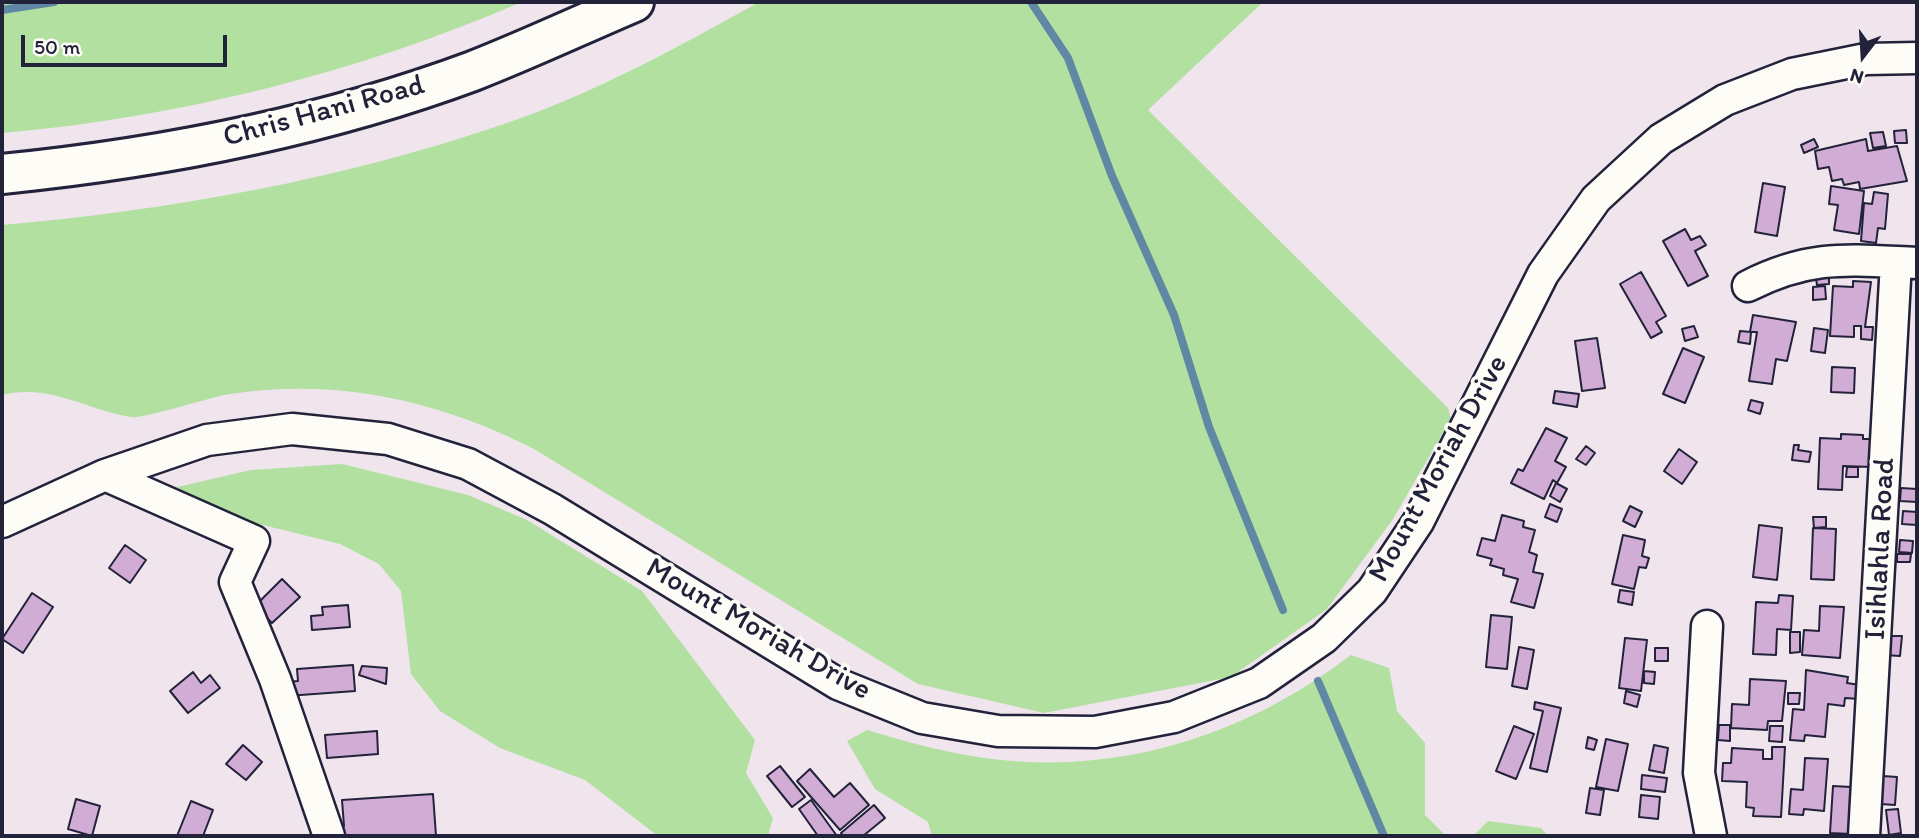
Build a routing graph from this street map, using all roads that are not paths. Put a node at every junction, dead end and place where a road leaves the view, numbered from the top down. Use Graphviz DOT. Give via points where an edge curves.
graph roads {
  1 [pos="634,2"];
  2 [pos="1917,58"];
  3 [pos="2,174"];
  4 [pos="1907,262"];
  5 [pos="1748,286"];
  6 [pos="104,475"];
  7 [pos="2,522"];
  8 [pos="1707,626"];
  9 [pos="329,836"];
  10 [pos="1711,836"];
  11 [pos="1864,836"];
  1 -- 3 [label="main road, Chris Hani Road" via="472,71 292,127 84,166"];
  2 -- 6 [label="street, Mount Moriah Drive" via="1866,59 1792,74 1725,100 1661,139 1596,199 1543,274 1418,522 1372,591 1324,638 1259,682 1174,717 1095,732 998,731 922,718 838,684 552,509 480,471 388,439 292,429 207,440"];
  4 -- 5 [label="street, Isihlahla Road" via="1802,264"];
  4 -- 11 [label="street, Isihlahla Road"];
  6 -- 7 [label="street, Mount Moriah Drive"];
  6 -- 9 [label="street" via="254,541 235,582 275,679"];
  8 -- 10 [label="street" via="1699,773"];
}
